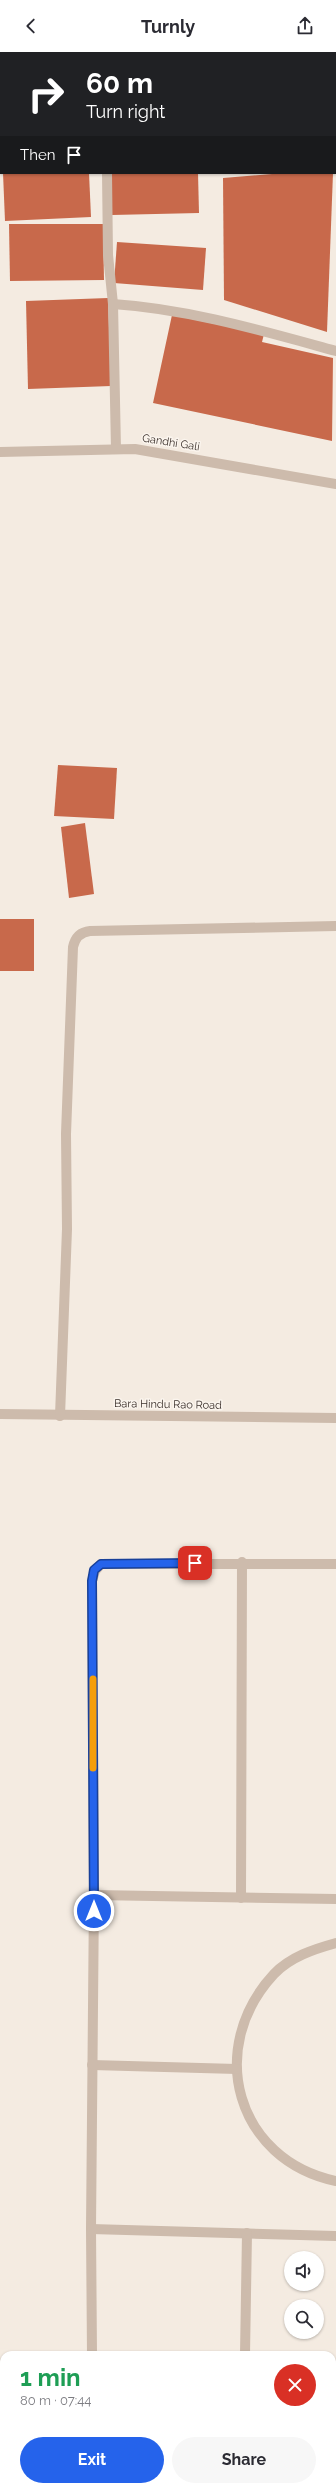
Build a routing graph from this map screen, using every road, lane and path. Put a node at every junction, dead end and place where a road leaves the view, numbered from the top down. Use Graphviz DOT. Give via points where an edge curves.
graph roads {
  1 [pos="107,174"];
  2 [pos="113,304"];
  3 [pos="336,351"];
  4 [pos="116,449"];
  5 [pos="0,452"];
  6 [pos="336,484"];
  7 [pos="336,926"];
  8 [pos="0,1414"];
  9 [pos="60,1416"];
  10 [pos="336,1418"];
  11 [pos="242,1562"];
  12 [pos="336,1564"];
  13 [pos="94,1895"];
  14 [pos="240,1898"];
  15 [pos="336,1899"];
  16 [pos="336,1943"];
  17 [pos="92,2064"];
  18 [pos="237,2069"];
  19 [pos="336,2181"];
  20 [pos="91,2229"];
  21 [pos="248,2233"];
  22 [pos="336,2236"];
  23 [pos="92,2351"];
  24 [pos="245,2351"];
  1 -- 2 [label="street" via="108,255"];
  2 -- 3 [label="street" via="242,326"];
  2 -- 4 [label="street"];
  4 -- 5 [label="street, Gandhi Gali"];
  4 -- 6 [label="street, Gandhi Gali" via="168,453"];
  7 -- 9 [label="street" via="85,931 76,938 73,947 66,1134 67,1229"];
  8 -- 9 [label="street, Bara Hindu Rao Road"];
  9 -- 10 [label="street, Bara Hindu Rao Road"];
  11 -- 12 [label="street"];
  11 -- 13 [label="street" via="101,1564 94,1570"];
  11 -- 14 [label="street"];
  13 -- 14 [label="street"];
  13 -- 17 [label="street"];
  14 -- 15 [label="street"];
  16 -- 18 [label="street" via="308,1951 270,1979 251,2004 237,2043"];
  17 -- 18 [label="street"];
  17 -- 20 [label="street"];
  18 -- 19 [label="street" via="238,2085 252,2123 278,2155 314,2177"];
  20 -- 21 [label="street"];
  20 -- 23 [label="street"];
  21 -- 22 [label="street"];
  21 -- 24 [label="street"];
}
